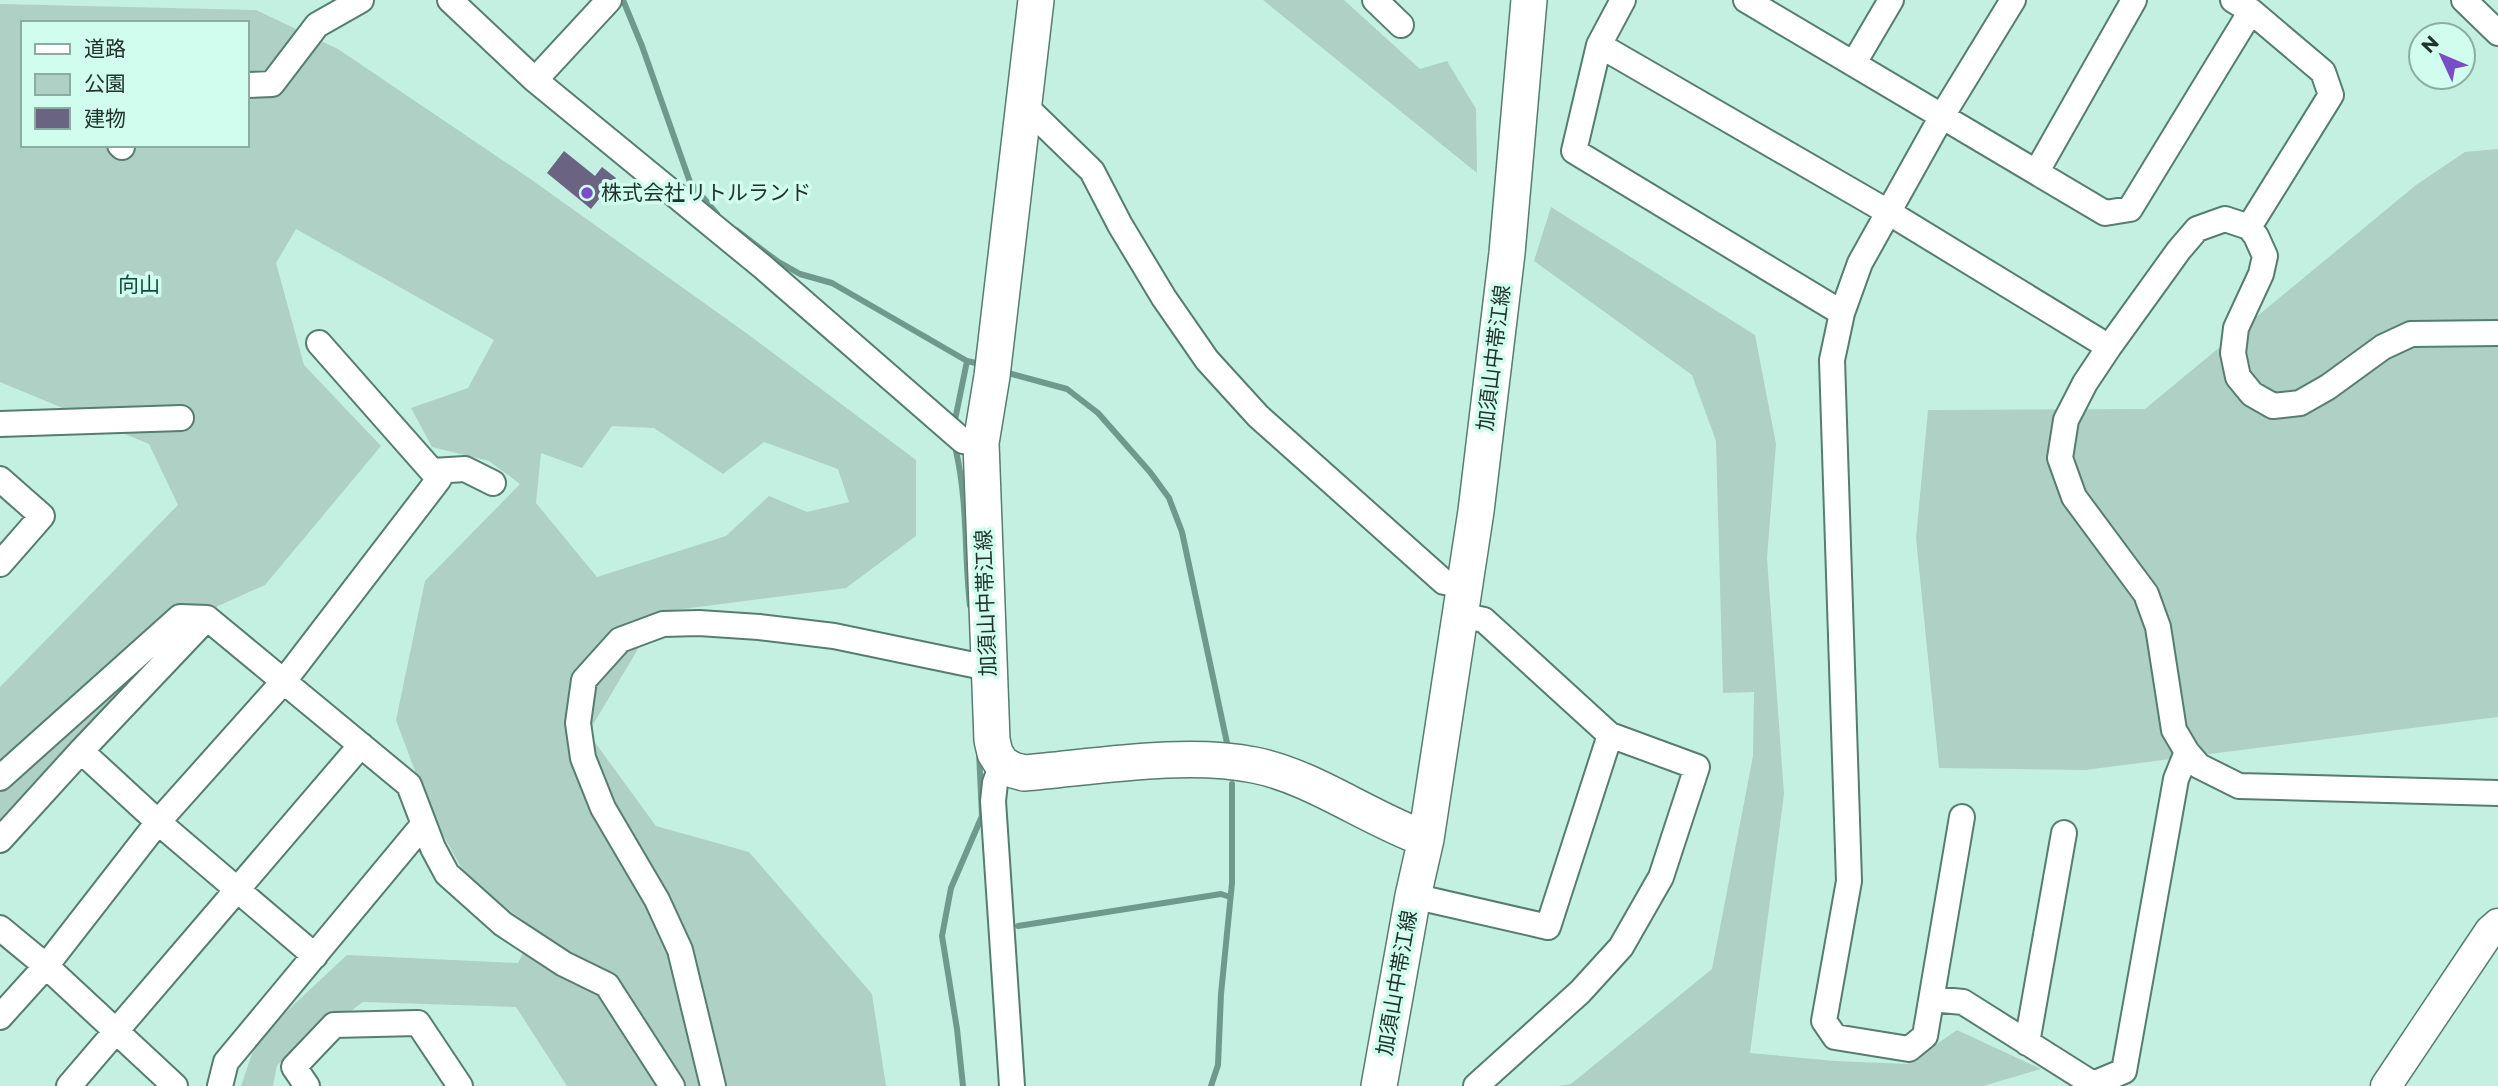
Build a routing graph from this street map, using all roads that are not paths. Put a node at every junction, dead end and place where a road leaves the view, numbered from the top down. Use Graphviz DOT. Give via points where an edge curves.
graph roads {
  1 [pos="361,0"];
  2 [pos="450,0"];
  3 [pos="608,0"];
  4 [pos="1036,0"];
  5 [pos="1375,0"];
  6 [pos="1530,0"];
  7 [pos="1623,0"];
  8 [pos="1891,0"];
  9 [pos="2013,0"];
  10 [pos="2134,0"];
  11 [pos="2464,0"];
  12 [pos="1759,3"];
  13 [pos="2242,6"];
  14 [pos="1401,25"];
  15 [pos="2498,33"];
  16 [pos="1599,45"];
  17 [pos="1854,63"];
  18 [pos="535,80"];
  19 [pos="248,85"];
  20 [pos="1024,105"];
  21 [pos="1942,116"];
  22 [pos="2037,171"];
  23 [pos="1888,212"];
  24 [pos="2249,227"];
  25 [pos="1842,313"];
  26 [pos="2498,334"];
  27 [pos="319,344"];
  28 [pos="2109,347"];
  29 [pos="181,418"];
  30 [pos="0,424"];
  31 [pos="981,443"];
  32 [pos="433,471"];
  33 [pos="0,479"];
  34 [pos="493,482"];
  35 [pos="0,564"];
  36 [pos="1463,600"];
  37 [pos="207,618"];
  38 [pos="988,668"];
  39 [pos="284,681"];
  40 [pos="1610,735"];
  41 [pos="361,744"];
  42 [pos="80,751"];
  43 [pos="2187,752"];
  44 [pos="1002,764"];
  45 [pos="0,778"];
  46 [pos="2498,793"];
  47 [pos="1962,817"];
  48 [pos="158,822"];
  49 [pos="423,825"];
  50 [pos="2064,833"];
  51 [pos="1426,839"];
  52 [pos="0,840"];
  53 [pos="237,890"];
  54 [pos="1413,897"];
  55 [pos="2498,924"];
  56 [pos="0,928"];
  57 [pos="315,956"];
  58 [pos="46,966"];
  59 [pos="1932,999"];
  60 [pos="0,1017"];
  61 [pos="117,1032"];
  62 [pos="2027,1043"];
  63 [pos="223,1074"];
  64 [pos="69,1086"];
  65 [pos="175,1086"];
  66 [pos="204,1086"];
  67 [pos="307,1086"];
  68 [pos="460,1086"];
  69 [pos="672,1086"];
  70 [pos="713,1086"];
  71 [pos="1012,1086"];
  72 [pos="1379,1086"];
  73 [pos="1476,1086"];
  74 [pos="2386,1086"];
  1 -- 19 [label="street" via="317,25 272,84"];
  2 -- 18 [label="street"];
  3 -- 18 [label="street"];
  4 -- 20 [label="main road, 加須山中帯江線"];
  5 -- 14 [label="street"];
  6 -- 36 [label="main road, 加須山中帯江線" via="1507,254"];
  7 -- 16 [label="street"];
  8 -- 17 [label="street"];
  9 -- 21 [label="street"];
  10 -- 22 [label="street"];
  11 -- 15 [label="street"];
  12 -- 17 [label="street"];
  13 -- 22 [label="street" via="2130,209 2105,213"];
  13 -- 24 [label="street" via="2323,72 2331,94"];
  16 -- 23 [label="street"];
  16 -- 25 [label="street" via="1574,150"];
  17 -- 21 [label="street"];
  18 -- 31 [label="street" via="763,267 963,441"];
  20 -- 31 [label="main road, 加須山中帯江線"];
  20 -- 36 [label="street" via="1092,171 1164,299 1206,360 1258,416"];
  21 -- 22 [label="street"];
  21 -- 23 [label="street"];
  23 -- 25 [label="street" via="1860,263"];
  23 -- 28 [label="street"];
  24 -- 26 [label="street" via="2265,256 2236,328 2233,353 2238,377 2252,394 2273,407 2300,403 2383,346 2411,334"];
  24 -- 28 [label="street" via="2225,219 2197,229"];
  25 -- 59 [label="street" via="1832,360 1849,881 1824,1021 1835,1037 1909,1049 1925,1036"];
  27 -- 32 [label="street"];
  28 -- 43 [label="street" via="2066,420 2060,458 2074,497 2146,594 2158,627 2174,730"];
  29 -- 30 [label="street"];
  31 -- 38 [label="main road, 加須山中帯江線"];
  32 -- 34 [label="street" via="465,469"];
  32 -- 39 [label="street" via="439,479"];
  33 -- 35 [label="street" via="42,516"];
  36 -- 40 [label="street"];
  36 -- 51 [label="main road, 加須山中帯江線"];
  37 -- 39 [label="street"];
  37 -- 42 [label="street"];
  37 -- 45 [label="street" via="180,617"];
  38 -- 44 [label="main road, 加須山中帯江線" via="992,740"];
  38 -- 70 [label="street" via="834,636 759,627 663,624 620,640 584,680 578,723 583,758 603,808 657,900 680,950"];
  39 -- 41 [label="street"];
  39 -- 48 [label="street"];
  40 -- 54 [label="street" via="1548,927"];
  40 -- 73 [label="street" via="1697,767 1661,877 1621,947 1580,992"];
  41 -- 49 [label="street" via="409,785"];
  41 -- 53 [label="street"];
  42 -- 48 [label="street"];
  42 -- 52 [label="street"];
  43 -- 46 [label="street" via="2199,766 2239,786"];
  43 -- 62 [label="street" via="2176,779 2124,1071 2093,1084"];
  44 -- 51 [label="main road" via="1024,772 1189,759 1254,765 1309,784"];
  44 -- 71 [label="street" via="993,801"];
  47 -- 59 [label="street"];
  48 -- 53 [label="street"];
  48 -- 58 [label="street"];
  49 -- 57 [label="street"];
  49 -- 69 [label="street" via="447,874 503,924 564,964 607,985"];
  50 -- 62 [label="street"];
  51 -- 54 [label="main road, 加須山中帯江線"];
  53 -- 57 [label="street"];
  53 -- 61 [label="street"];
  54 -- 72 [label="main road, 加須山中帯江線"];
  55 -- 74 [label="street"];
  56 -- 58 [label="street"];
  57 -- 63 [label="street"];
  58 -- 60 [label="street"];
  58 -- 61 [label="street"];
  59 -- 62 [label="street" via="1963,1002"];
  61 -- 64 [label="street"];
  61 -- 65 [label="street"];
  63 -- 66 [label="street"];
  67 -- 68 [label="street" via="294,1067 334,1026 418,1023"];
}
